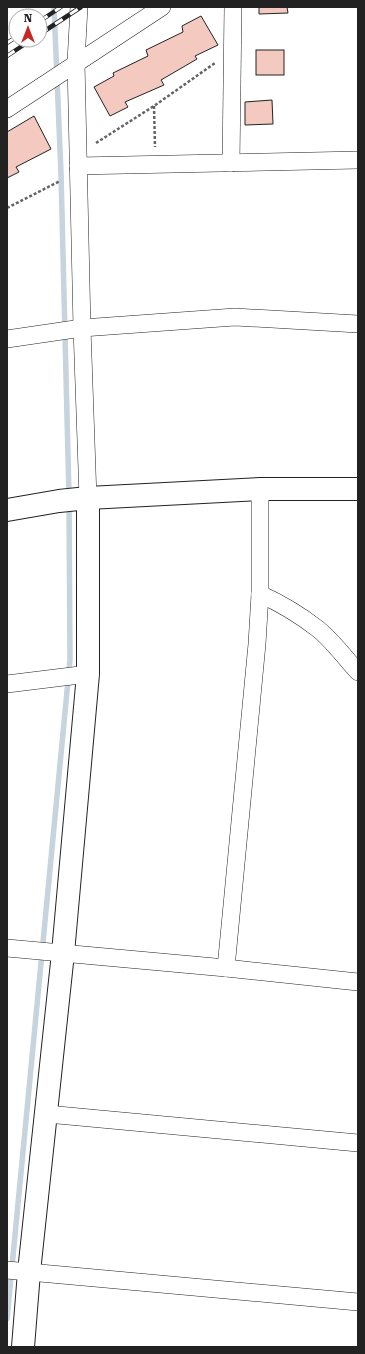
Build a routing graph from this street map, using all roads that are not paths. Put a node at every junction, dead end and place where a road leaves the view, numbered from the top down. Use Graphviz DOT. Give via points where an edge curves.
graph roads {
  1 [pos="79,7"];
  2 [pos="162,7"];
  3 [pos="233,7"];
  4 [pos="70,67"];
  5 [pos="7,109"];
  6 [pos="358,160"];
  7 [pos="78,161"];
  8 [pos="231,163"];
  9 [pos="358,324"];
  10 [pos="78,328"];
  11 [pos="7,340"];
  12 [pos="260,489"];
  13 [pos="358,489"];
  14 [pos="85,499"];
  15 [pos="7,510"];
  16 [pos="260,594"];
  17 [pos="358,672"];
  18 [pos="76,675"];
  19 [pos="7,684"];
  20 [pos="7,948"];
  21 [pos="63,953"];
  22 [pos="226,968"];
  23 [pos="358,982"];
  24 [pos="47,1114"];
  25 [pos="358,1143"];
  26 [pos="7,1270"];
  27 [pos="29,1272"];
  28 [pos="358,1302"];
  29 [pos="23,1347"];
  1 -- 4 [label="street"];
  2 -- 4 [label="street"];
  3 -- 8 [label="street"];
  4 -- 5 [label="street"];
  4 -- 7 [label="street"];
  6 -- 8 [label="street"];
  7 -- 8 [label="street" via="156,165"];
  7 -- 10 [label="street"];
  9 -- 10 [label="street" via="234,317"];
  10 -- 11 [label="street"];
  10 -- 14 [label="street"];
  12 -- 13 [label="street"];
  12 -- 14 [label="street"];
  12 -- 16 [label="street"];
  14 -- 15 [label="street"];
  14 -- 18 [label="street"];
  16 -- 17 [label="street" via="318,629"];
  16 -- 22 [label="street"];
  18 -- 19 [label="street"];
  18 -- 21 [label="street"];
  20 -- 21 [label="street"];
  21 -- 22 [label="street"];
  21 -- 24 [label="street"];
  22 -- 23 [label="street"];
  24 -- 25 [label="street"];
  24 -- 27 [label="street"];
  26 -- 27 [label="street"];
  27 -- 28 [label="street"];
  27 -- 29 [label="street"];
}
